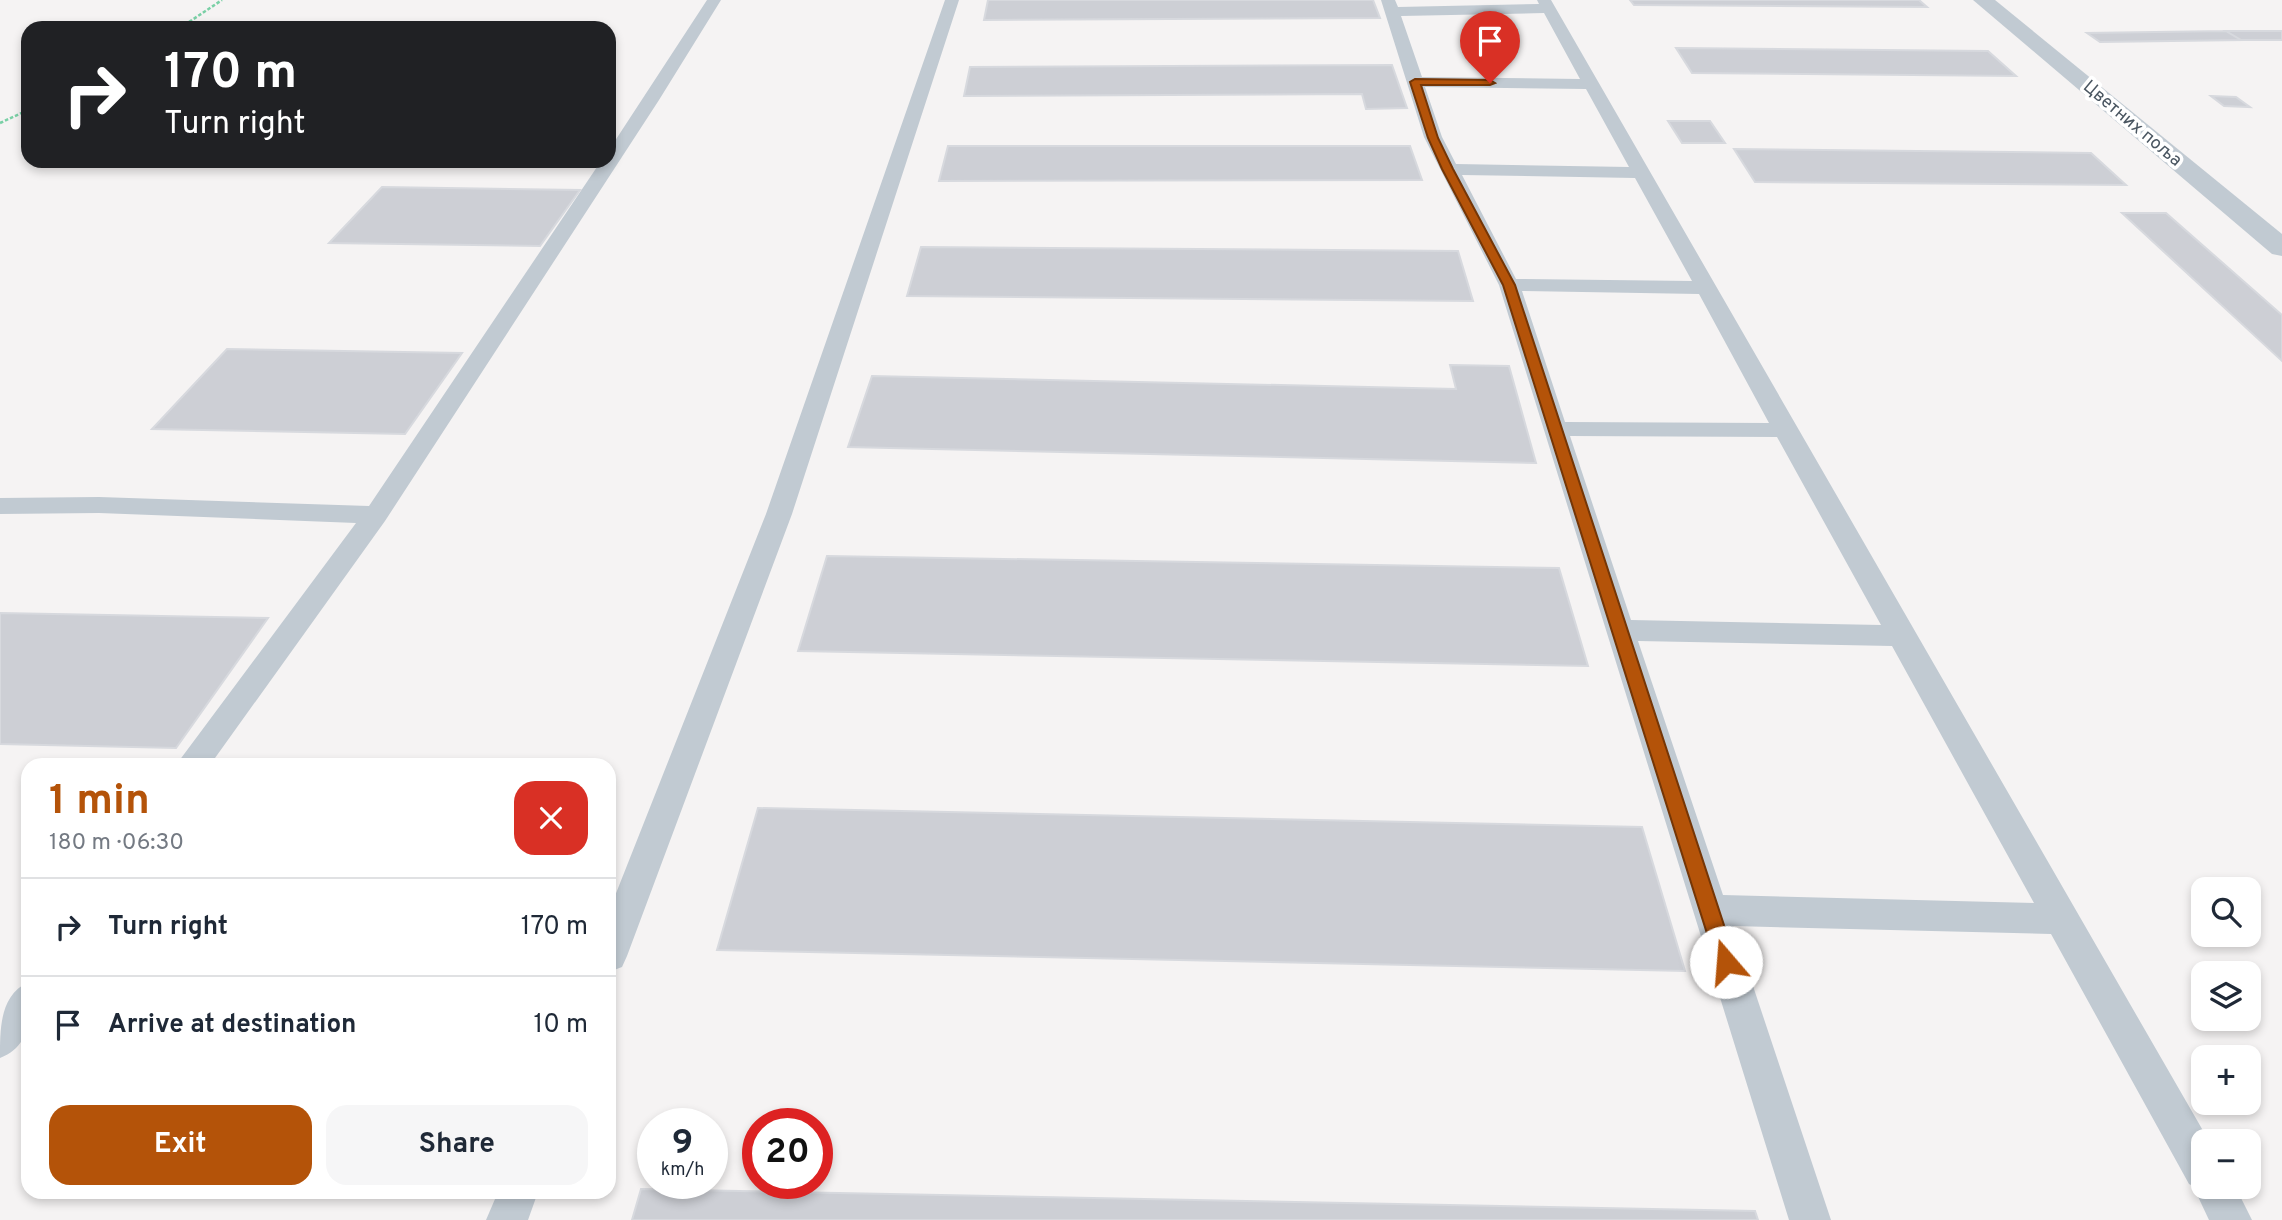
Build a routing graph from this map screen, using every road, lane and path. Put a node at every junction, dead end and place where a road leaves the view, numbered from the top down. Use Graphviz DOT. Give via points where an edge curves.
graph roads {
  1 [pos="222,0"];
  2 [pos="714,0"];
  3 [pos="952,0"];
  4 [pos="1983,0"];
  5 [pos="1546,4"];
  6 [pos="1390,6"];
  7 [pos="190,21"];
  8 [pos="1415,82"];
  9 [pos="1591,83"];
  10 [pos="21,113"];
  11 [pos="0,122"];
  12 [pos="616,153"];
  13 [pos="606,168"];
  14 [pos="1448,169"];
  15 [pos="1641,173"];
  16 [pos="2282,248"];
  17 [pos="1509,285"];
  18 [pos="1706,288"];
  19 [pos="1555,429"];
  20 [pos="1786,430"];
  21 [pos="0,506"];
  22 [pos="376,515"];
  23 [pos="1620,630"];
  24 [pos="1902,636"];
  25 [pos="197,758"];
  26 [pos="1709,910"];
  27 [pos="2062,919"];
  28 [pos="616,938"];
  29 [pos="21,1009"];
  30 [pos="0,1040"];
  31 [pos="2191,1149"];
  32 [pos="515,1199"];
  33 [pos="2220,1199"];
  34 [pos="507,1220"];
  35 [pos="1810,1220"];
  36 [pos="2231,1220"];
  1 -- 7 [label="path"];
  2 -- 12 [label="lane"];
  3 -- 28 [label="lane" via="779,514"];
  4 -- 16 [label="street, Цветних поља"];
  5 -- 6 [label="lane"];
  5 -- 9 [label="lane"];
  6 -- 8 [label="lane"];
  8 -- 9 [label="lane"];
  8 -- 14 [label="lane"];
  9 -- 15 [label="lane"];
  10 -- 11 [label="path"];
  13 -- 22 [label="lane"];
  14 -- 15 [label="lane"];
  14 -- 17 [label="lane"];
  15 -- 18 [label="lane"];
  17 -- 18 [label="lane"];
  17 -- 19 [label="lane"];
  18 -- 20 [label="lane"];
  19 -- 20 [label="lane"];
  19 -- 23 [label="lane"];
  20 -- 24 [label="lane"];
  21 -- 22 [label="lane"];
  22 -- 25 [label="lane"];
  23 -- 24 [label="lane"];
  23 -- 26 [label="lane"];
  24 -- 27 [label="lane"];
  26 -- 27 [label="lane"];
  26 -- 35 [label="lane"];
  27 -- 31 [label="lane"];
  29 -- 30 [label="lane"];
  32 -- 34 [label="lane"];
  33 -- 36 [label="lane"];
}
